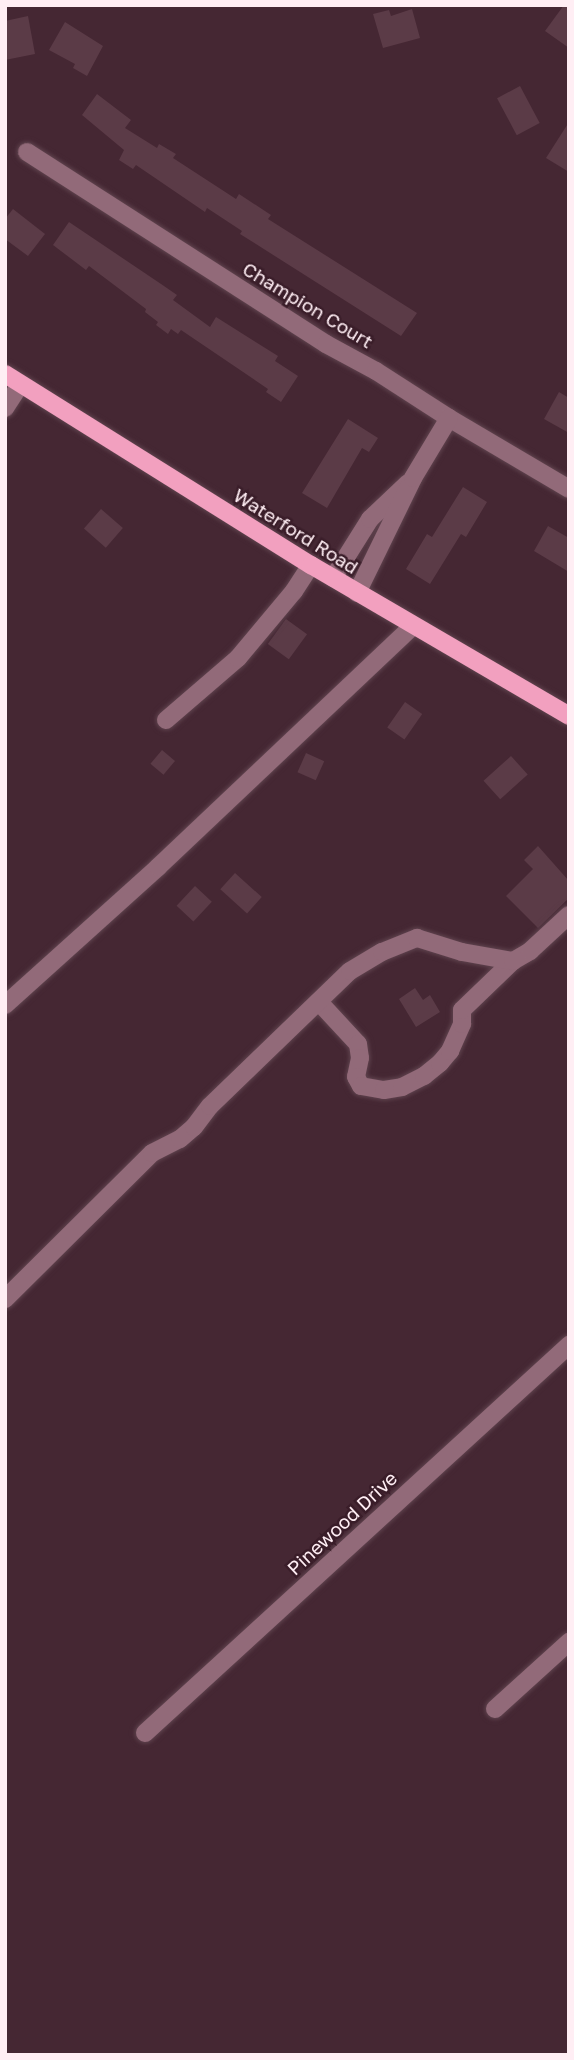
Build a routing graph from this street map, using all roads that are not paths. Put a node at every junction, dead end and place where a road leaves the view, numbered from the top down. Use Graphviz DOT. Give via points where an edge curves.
graph roads {
  1 [pos="27,152"];
  2 [pos="5,374"];
  3 [pos="20,385"];
  4 [pos="5,408"];
  5 [pos="449,418"];
  6 [pos="413,478"];
  7 [pos="569,489"];
  8 [pos="311,565"];
  9 [pos="333,578"];
  10 [pos="357,593"];
  11 [pos="413,626"];
  12 [pos="569,716"];
  13 [pos="166,720"];
  14 [pos="569,915"];
  15 [pos="513,961"];
  16 [pos="319,1002"];
  17 [pos="5,1005"];
  18 [pos="5,1299"];
  19 [pos="569,1345"];
  20 [pos="569,1642"];
  21 [pos="495,1709"];
  22 [pos="145,1733"];
  1 -- 5 [label="street, Champion Court"];
  2 -- 3 [label="main road, Waterford Road"];
  3 -- 4 [label="street"];
  3 -- 8 [label="main road, Waterford Road"];
  5 -- 6 [label="street"];
  5 -- 7 [label="street, Champion Court"];
  6 -- 9 [label="street" via="370,519"];
  6 -- 10 [label="street"];
  8 -- 9 [label="main road, Waterford Road"];
  8 -- 13 [label="street" via="238,658"];
  9 -- 10 [label="main road, Waterford Road"];
  10 -- 11 [label="main road, Waterford Road"];
  11 -- 12 [label="main road, Waterford Road"];
  11 -- 17 [label="street"];
  14 -- 15 [label="street"];
  15 -- 16 [label="street" via="417,938 350,971"];
  15 -- 16 [label="street" via="461,1010 456,1037 440,1063 402,1087 361,1086 356,1077 358,1044"];
  16 -- 18 [label="street" via="210,1106 194,1127 152,1153"];
  19 -- 22 [label="street, Pinewood Drive"];
  20 -- 21 [label="street"];
}
